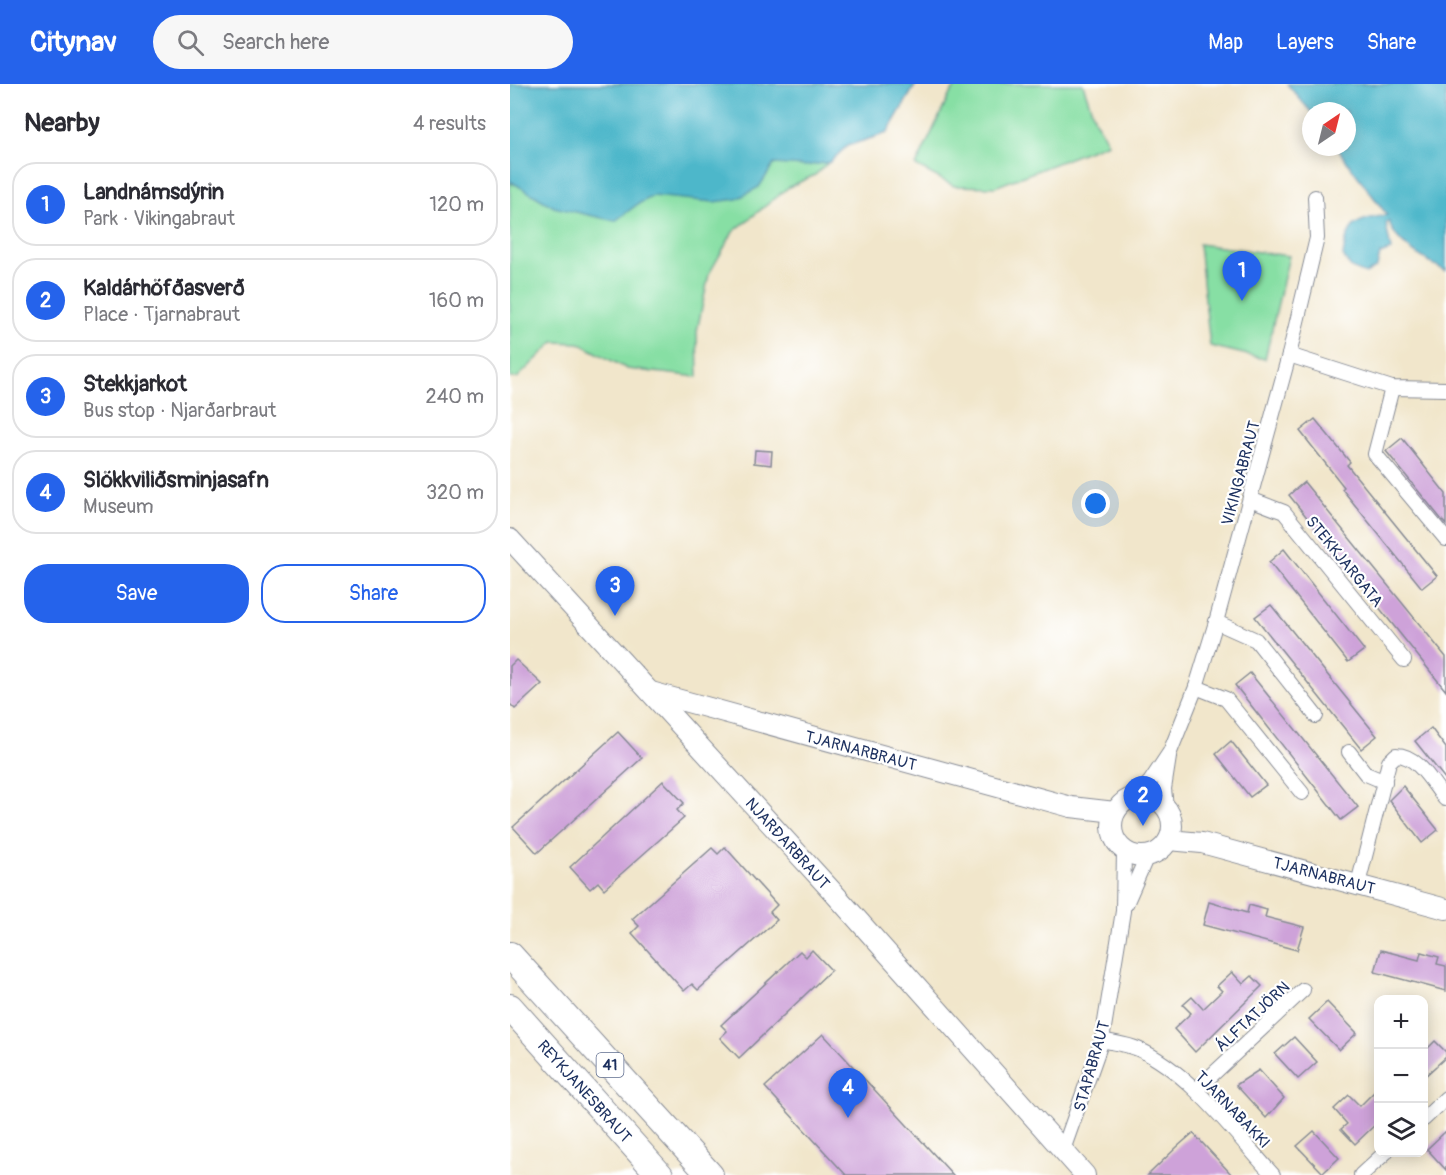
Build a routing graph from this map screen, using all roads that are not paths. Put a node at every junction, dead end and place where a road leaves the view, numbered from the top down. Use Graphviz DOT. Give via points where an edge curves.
graph roads {
  1 [pos="1315,197"];
  2 [pos="1289,355"];
  3 [pos="1392,388"];
  4 [pos="1446,389"];
  5 [pos="1250,499"];
  6 [pos="510,539"];
  7 [pos="1446,539"];
  8 [pos="1216,622"];
  9 [pos="1404,660"];
  10 [pos="1196,687"];
  11 [pos="651,692"];
  12 [pos="1316,716"];
  13 [pos="1170,752"];
  14 [pos="1349,752"];
  15 [pos="1385,782"];
  16 [pos="1302,793"];
  17 [pos="1135,796"];
  18 [pos="1445,799"];
  19 [pos="1114,821"];
  20 [pos="1169,823"];
  21 [pos="1124,850"];
  22 [pos="1147,856"];
  23 [pos="1359,884"];
  24 [pos="1446,909"];
  25 [pos="1123,912"];
  26 [pos="510,955"];
  27 [pos="1304,990"];
  28 [pos="510,1007"];
  29 [pos="1102,1040"];
  30 [pos="1196,1090"];
  31 [pos="1446,1098"];
  32 [pos="1428,1115"];
  33 [pos="1063,1150"];
  34 [pos="1381,1157"];
  35 [pos="660,1175"];
  36 [pos="710,1175"];
  37 [pos="1085,1175"];
  38 [pos="1273,1175"];
  39 [pos="1361,1175"];
  1 -- 2 [label="street, VIKINGABRAUT" via="1317,238"];
  2 -- 3 [label="street"];
  2 -- 5 [label="street, VIKINGABRAUT"];
  3 -- 4 [label="street"];
  3 -- 7 [label="street" via="1375,454"];
  5 -- 8 [label="street, VIKINGABRAUT"];
  5 -- 9 [label="street, STEKKJARGATA" via="1284,512"];
  6 -- 11 [label="street, NJARÐARBRAUT"];
  8 -- 10 [label="street, VIKINGABRAUT"];
  8 -- 12 [label="street" via="1256,640"];
  10 -- 13 [label="street, VIKINGABRAUT"];
  10 -- 16 [label="street" via="1226,699"];
  11 -- 19 [label="street, TJARNARBRAUT"];
  11 -- 33 [label="street, NJARÐARBRAUT"];
  13 -- 17 [label="street, VIKINGABRAUT" via="1150,782"];
  13 -- 20 [label="street, VIKINGABRAUT" via="1164,789"];
  14 -- 15 [label="street" via="1366,774"];
  15 -- 18 [label="street" via="1389,762 1396,755 1406,755"];
  15 -- 23 [label="street"];
  17 -- 19 [label="street" via="1127,800"];
  17 -- 20 [label="street" via="1152,797"];
  19 -- 21 [label="street" via="1118,844"];
  20 -- 22 [label="street" via="1163,848"];
  20 -- 23 [label="street, TJARNABRAUT" via="1202,843"];
  21 -- 22 [label="street"];
  21 -- 25 [label="street, STAPABRAUT"];
  22 -- 25 [label="street, STAPABRAUT"];
  23 -- 24 [label="street, TJARNABRAUT"];
  25 -- 29 [label="street, STAPABRAUT"];
  26 -- 36 [label="highway, 41"];
  27 -- 30 [label="street, ÁLFTATJÖRN"];
  28 -- 35 [label="highway, REYKJANESBRAUT / 41"];
  29 -- 30 [label="street, TJARNABAKKI" via="1138,1049"];
  29 -- 33 [label="street, STAPABRAUT"];
  30 -- 38 [label="street, TJARNABAKKI"];
  31 -- 32 [label="street"];
  33 -- 37 [label="street"];
  34 -- 39 [label="street"];
}
